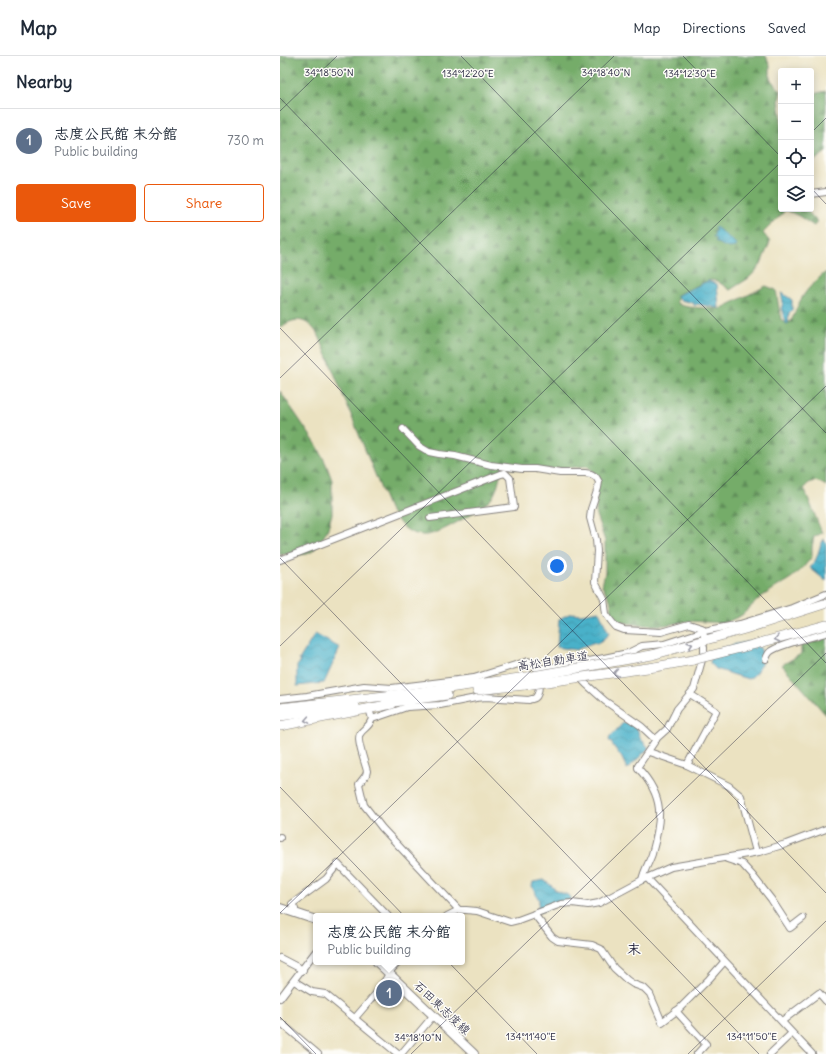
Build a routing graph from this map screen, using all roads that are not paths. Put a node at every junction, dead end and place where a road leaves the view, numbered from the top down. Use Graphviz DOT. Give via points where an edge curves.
graph roads {
  1 [pos="826,192"];
  2 [pos="814,194"];
  3 [pos="403,429"];
  4 [pos="430,518"];
  5 [pos="280,560"];
  6 [pos="826,594"];
  7 [pos="824,604"];
  8 [pos="826,625"];
  9 [pos="704,633"];
  10 [pos="826,633"];
  11 [pos="704,647"];
  12 [pos="766,659"];
  13 [pos="580,663"];
  14 [pos="537,668"];
  15 [pos="526,681"];
  16 [pos="364,686"];
  17 [pos="690,694"];
  18 [pos="367,695"];
  19 [pos="280,699"];
  20 [pos="355,706"];
  21 [pos="283,708"];
  22 [pos="334,709"];
  23 [pos="370,712"];
  24 [pos="280,716"];
  25 [pos="372,719"];
  26 [pos="280,726"];
  27 [pos="656,740"];
  28 [pos="649,752"];
  29 [pos="687,765"];
  30 [pos="826,829"];
  31 [pos="756,852"];
  32 [pos="723,858"];
  33 [pos="644,879"];
  34 [pos="280,908"];
  35 [pos="459,910"];
  36 [pos="295,913"];
  37 [pos="385,913"];
  38 [pos="453,913"];
  39 [pos="534,914"];
  40 [pos="803,918"];
  41 [pos="313,919"];
  42 [pos="313,956"];
  43 [pos="280,958"];
  44 [pos="724,962"];
  45 [pos="380,965"];
  46 [pos="396,965"];
  47 [pos="303,970"];
  48 [pos="389,973"];
  49 [pos="294,981"];
  50 [pos="280,998"];
  51 [pos="826,1001"];
  52 [pos="676,1011"];
  53 [pos="433,1016"];
  54 [pos="355,1018"];
  55 [pos="782,1021"];
  56 [pos="280,1022"];
  57 [pos="792,1034"];
  58 [pos="318,1054"];
  59 [pos="400,1054"];
  60 [pos="474,1054"];
  61 [pos="697,1054"];
  62 [pos="770,1054"];
  63 [pos="812,1054"];
  1 -- 2 [label="street"];
  3 -- 9 [label="street" via="419,446 429,452 491,465 560,473 585,473 596,477 598,488 590,518 597,550 596,582 604,598 606,614 616,627 624,630 661,632 689,624 702,628"];
  4 -- 5 [label="street" via="514,507 510,478 505,473 501,474"];
  6 -- 9 [label="street" via="792,608"];
  15 -- 7 [label="highway, 高松自動車道, one-way, bridge" via="652,655"];
  8 -- 15 [label="highway, 高松自動車道, one-way, bridge" via="693,660 655,667"];
  9 -- 13 [label="street"];
  10 -- 12 [label="street" via="770,652"];
  11 -- 17 [label="street" via="696,684"];
  13 -- 14 [label="street"];
  13 -- 27 [label="street" via="583,681"];
  14 -- 16 [label="street" via="534,663 528,661 474,678 392,688"];
  14 -- 25 [label="street" via="539,690 534,699 476,698 448,704 407,707"];
  15 -- 20 [label="highway, 高松自動車道"];
  15 -- 20 [label="highway, 高松自動車道" via="419,699"];
  16 -- 18 [label="street"];
  16 -- 19 [label="street"];
  17 -- 27 [label="street" via="677,709 667,729"];
  17 -- 29 [label="street" via="716,711"];
  20 -- 22 [label="highway"];
  20 -- 22 [label="highway, 高松自動車道"];
  21 -- 22 [label="highway, 高松自動車道"];
  22 -- 24 [label="highway, 高松自動車道"];
  22 -- 26 [label="highway, one-way"];
  23 -- 25 [label="street"];
  25 -- 35 [label="street" via="367,729 358,736 367,771 359,784 364,805 386,833"];
  27 -- 28 [label="street"];
  28 -- 29 [label="street" via="662,754"];
  28 -- 33 [label="street" via="638,768 657,795 659,814 652,855"];
  29 -- 31 [label="street" via="729,786 741,796"];
  30 -- 31 [label="street"];
  31 -- 32 [label="street"];
  32 -- 33 [label="street" via="671,867"];
  32 -- 40 [label="street" via="742,864 771,899 790,928"];
  33 -- 39 [label="street" via="599,903 564,903"];
  33 -- 44 [label="street"];
  34 -- 36 [label="main road"];
  35 -- 38 [label="street"];
  35 -- 39 [label="street" via="476,911 510,922"];
  36 -- 37 [label="street" via="292,904 326,879 338,864"];
  36 -- 41 [label="main road"];
  39 -- 52 [label="street" via="552,938 601,949 614,968 627,980 644,988 650,994 662,1022"];
  42 -- 47 [label="street"];
  43 -- 47 [label="street"];
  44 -- 52 [label="street"];
  44 -- 55 [label="street"];
  45 -- 48 [label="main road, 石田東志度線"];
  46 -- 48 [label="street"];
  47 -- 49 [label="street"];
  48 -- 53 [label="main road, 石田東志度線"];
  48 -- 54 [label="street" via="379,990"];
  49 -- 50 [label="street"];
  49 -- 54 [label="street" via="312,992 325,994"];
  51 -- 55 [label="street" via="818,994"];
  52 -- 61 [label="street" via="706,1044"];
  53 -- 59 [label="street"];
  53 -- 60 [label="main road, 石田東志度線"];
  54 -- 59 [label="street"];
  55 -- 57 [label="street"];
  56 -- 58 [label="street"];
  57 -- 62 [label="street"];
  57 -- 63 [label="street"];
}
